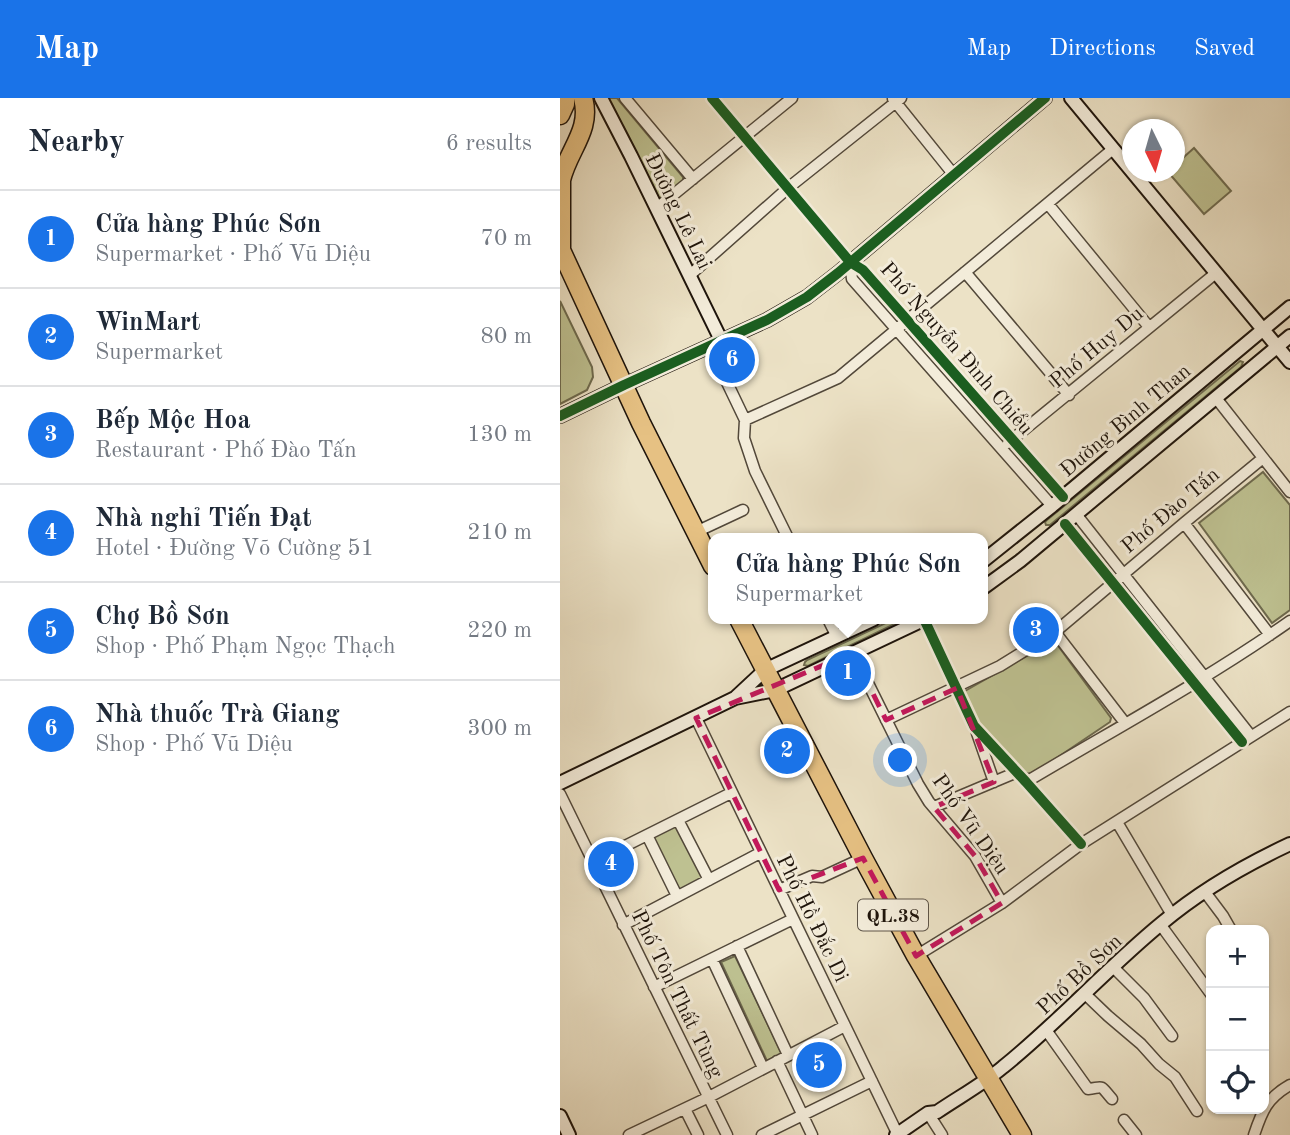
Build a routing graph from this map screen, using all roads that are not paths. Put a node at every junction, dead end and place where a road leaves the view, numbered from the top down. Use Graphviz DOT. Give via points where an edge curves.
graph roads {
  1 [pos="565,98"];
  2 [pos="583,98"];
  3 [pos="601,98"];
  4 [pos="625,98"];
  5 [pos="712,98"];
  6 [pos="792,98"];
  7 [pos="1045,98"];
  8 [pos="1071,98"];
  9 [pos="896,99"];
  10 [pos="560,114"];
  11 [pos="743,136"];
  12 [pos="1113,149"];
  13 [pos="954,175"];
  14 [pos="693,179"];
  15 [pos="788,188"];
  16 [pos="1048,204"];
  17 [pos="657,208"];
  18 [pos="560,249"];
  19 [pos="850,262"];
  20 [pos="965,272"];
  21 [pos="1216,273"];
  22 [pos="690,275"];
  23 [pos="1290,307"];
  24 [pos="907,322"];
  25 [pos="1149,327"];
  26 [pos="1263,329"];
  27 [pos="896,331"];
  28 [pos="1290,336"];
  29 [pos="722,342"];
  30 [pos="710,347"];
  31 [pos="1277,347"];
  32 [pos="1290,362"];
  33 [pos="624,385"];
  34 [pos="1069,395"];
  35 [pos="1216,398"];
  36 [pos="560,416"];
  37 [pos="745,420"];
  38 [pos="1013,440"];
  39 [pos="1001,449"];
  40 [pos="1263,458"];
  41 [pos="1290,492"];
  42 [pos="1063,497"];
  43 [pos="1052,506"];
  44 [pos="743,510"];
  45 [pos="1076,514"];
  46 [pos="1031,523"];
  47 [pos="1184,523"];
  48 [pos="1065,524"];
  49 [pos="696,532"];
  50 [pos="786,533"];
  51 [pos="1045,540"];
  52 [pos="708,556"];
  53 [pos="988,557"];
  54 [pos="1123,573"];
  55 [pos="1112,582"];
  56 [pos="988,584"];
  57 [pos="1290,621"];
  58 [pos="1162,622"];
  59 [pos="742,624"];
  60 [pos="830,624"];
  61 [pos="864,624"];
  62 [pos="914,624"];
  63 [pos="927,624"];
  64 [pos="1151,630"];
  65 [pos="1055,632"];
  66 [pos="1270,635"];
  67 [pos="837,637"];
  68 [pos="853,653"];
  69 [pos="765,670"];
  70 [pos="1205,678"];
  71 [pos="1194,684"];
  72 [pos="957,688"];
  73 [pos="775,690"];
  74 [pos="735,698"];
  75 [pos="1290,712"];
  76 [pos="696,718"];
  77 [pos="886,720"];
  78 [pos="1125,723"];
  79 [pos="974,726"];
  80 [pos="1246,739"];
  81 [pos="1017,772"];
  82 [pos="995,782"];
  83 [pos="1026,782"];
  84 [pos="560,783"];
  85 [pos="732,793"];
  86 [pos="560,794"];
  87 [pos="934,807"];
  88 [pos="678,820"];
  89 [pos="1117,822"];
  90 [pos="647,835"];
  91 [pos="1081,844"];
  92 [pos="1289,848"];
  93 [pos="760,853"];
  94 [pos="863,858"];
  95 [pos="593,862"];
  96 [pos="709,880"];
  97 [pos="779,890"];
  98 [pos="1205,892"];
  99 [pos="677,896"];
  100 [pos="1002,903"];
  101 [pos="1172,915"];
  102 [pos="793,919"];
  103 [pos="1160,924"];
  104 [pos="623,925"];
  105 [pos="1228,925"];
  106 [pos="737,946"];
  107 [pos="916,956"];
  108 [pos="712,958"];
  109 [pos="1113,967"];
  110 [pos="654,987"];
  111 [pos="1207,988"];
  112 [pos="1084,993"];
  113 [pos="845,1026"];
  114 [pos="1046,1030"];
  115 [pos="1172,1036"];
  116 [pos="788,1055"];
  117 [pos="777,1061"];
  118 [pos="764,1068"];
  119 [pos="988,1078"];
  120 [pos="872,1081"];
  121 [pos="1290,1085"];
  122 [pos="707,1098"];
  123 [pos="1112,1099"];
  124 [pos="685,1109"];
  125 [pos="1197,1111"];
  126 [pos="928,1113"];
  127 [pos="803,1115"];
  128 [pos="560,1116"];
  129 [pos="1124,1120"];
  130 [pos="569,1135"];
  131 [pos="629,1135"];
  132 [pos="698,1135"];
  133 [pos="727,1135"];
  134 [pos="762,1135"];
  135 [pos="812,1135"];
  136 [pos="897,1135"];
  137 [pos="942,1135"];
  138 [pos="1022,1135"];
  139 [pos="1136,1135"];
  140 [pos="1254,1135"];
  1 -- 10 [label="highway"];
  2 -- 18 [label="highway" via="585,122 561,180"];
  3 -- 17 [label="street, Đường Lê Lai"];
  4 -- 14 [label="street"];
  5 -- 11 [label="street, Phố Nguyễn Đình Chiểu"];
  6 -- 11 [label="street"];
  7 -- 13 [label="street"];
  8 -- 12 [label="street"];
  9 -- 13 [label="street"];
  9 -- 15 [label="street"];
  11 -- 14 [label="street"];
  11 -- 15 [label="street, Phố Nguyễn Đình Chiểu"];
  12 -- 16 [label="street"];
  12 -- 21 [label="street"];
  13 -- 19 [label="street"];
  14 -- 17 [label="street"];
  15 -- 19 [label="street, Phố Nguyễn Đình Chiểu"];
  15 -- 22 [label="street"];
  16 -- 20 [label="street"];
  16 -- 25 [label="street"];
  17 -- 22 [label="street, Đường Lê Lai"];
  18 -- 33 [label="highway"];
  19 -- 24 [label="street, Phố Nguyễn Đình Chiểu" via="863,270"];
  19 -- 27 [label="street, Phố Nguyễn Đình Chiểu" via="852,279"];
  19 -- 29 [label="street" via="807,297"];
  20 -- 24 [label="street"];
  20 -- 34 [label="street"];
  21 -- 25 [label="street, Phố Huy Du"];
  21 -- 26 [label="street"];
  22 -- 29 [label="street, Đường Lê Lai"];
  23 -- 26 [label="street, Đường Bình Than"];
  24 -- 27 [label="street"];
  24 -- 38 [label="street, Phố Nguyễn Đình Chiểu"];
  25 -- 34 [label="street, Phố Huy Du"];
  26 -- 31 [label="street"];
  26 -- 42 [label="street, Đường Bình Than"];
  27 -- 37 [label="street" via="838,378"];
  27 -- 39 [label="street, Phố Nguyễn Đình Chiểu"];
  28 -- 31 [label="street, Đường Bình Than"];
  29 -- 30 [label="street"];
  30 -- 33 [label="street"];
  30 -- 37 [label="street"];
  31 -- 32 [label="street"];
  31 -- 35 [label="street, Đường Bình Than"];
  33 -- 36 [label="street"];
  33 -- 49 [label="highway"];
  34 -- 38 [label="street, Phố Huy Du"];
  35 -- 40 [label="street"];
  35 -- 45 [label="street, Đường Bình Than"];
  37 -- 50 [label="street" via="744,438 755,471"];
  38 -- 39 [label="street, Phố Huy Du"];
  38 -- 42 [label="street, Phố Nguyễn Đình Chiểu"];
  39 -- 43 [label="street, Phố Nguyễn Đình Chiểu"];
  40 -- 41 [label="street"];
  40 -- 47 [label="street, Phố Đào Tấn"];
  42 -- 43 [label="street, Đường Bình Than"];
  43 -- 46 [label="street, Đường Bình Than"];
  44 -- 49 [label="street"];
  45 -- 48 [label="street, Đường Bình Than"];
  45 -- 54 [label="street"];
  46 -- 51 [label="street"];
  46 -- 53 [label="street, Đường Bình Than"];
  47 -- 54 [label="street, Phố Đào Tấn"];
  47 -- 66 [label="street"];
  48 -- 51 [label="street, Đường Bình Than"];
  48 -- 55 [label="street"];
  49 -- 52 [label="highway"];
  51 -- 56 [label="street, Đường Bình Than"];
  54 -- 55 [label="street, Phố Đào Tấn"];
  54 -- 58 [label="street"];
  55 -- 64 [label="street"];
  55 -- 65 [label="street, Phố Đào Tấn"];
  57 -- 66 [label="street"];
  58 -- 64 [label="street"];
  58 -- 70 [label="street"];
  59 -- 69 [label="highway, QL.38"];
  60 -- 67 [label="street"];
  61 -- 67 [label="street"];
  62 -- 68 [label="street"];
  63 -- 72 [label="street"];
  64 -- 71 [label="street"];
  65 -- 72 [label="street, Phố Đào Tấn"];
  65 -- 78 [label="street"];
  66 -- 70 [label="street"];
  67 -- 69 [label="street"];
  68 -- 73 [label="street"];
  68 -- 77 [label="street, Phố Vũ Diệu"];
  69 -- 73 [label="highway, QL.38"];
  69 -- 74 [label="street"];
  70 -- 71 [label="street"];
  70 -- 80 [label="street"];
  71 -- 78 [label="street"];
  71 -- 80 [label="street"];
  72 -- 77 [label="street, Phố Đào Tấn"];
  72 -- 79 [label="street"];
  73 -- 74 [label="street"];
  73 -- 94 [label="highway, QL.38"];
  74 -- 76 [label="street"];
  75 -- 80 [label="street"];
  76 -- 84 [label="street"];
  76 -- 85 [label="street, Phố Hồ Đắc Di"];
  77 -- 87 [label="street, Phố Vũ Diệu"];
  78 -- 83 [label="street"];
  79 -- 81 [label="street"];
  79 -- 82 [label="street"];
  80 -- 89 [label="street"];
  81 -- 82 [label="street"];
  81 -- 83 [label="street"];
  82 -- 87 [label="street"];
  83 -- 91 [label="street"];
  85 -- 88 [label="street"];
  85 -- 93 [label="street, Phố Hồ Đắc Di"];
  86 -- 95 [label="street, Phố Tôn Thất Tùng"];
  87 -- 100 [label="street, Phố Vũ Diệu" via="975,856"];
  88 -- 90 [label="street"];
  88 -- 96 [label="street"];
  89 -- 91 [label="street"];
  89 -- 101 [label="street"];
  90 -- 95 [label="street"];
  90 -- 99 [label="street"];
  91 -- 100 [label="street"];
  92 -- 98 [label="street, Phố Bồ Sơn"];
  93 -- 96 [label="street"];
  93 -- 97 [label="street, Phố Hồ Đắc Di"];
  94 -- 97 [label="street"];
  94 -- 107 [label="highway, QL.38"];
  95 -- 104 [label="street, Phố Tôn Thất Tùng"];
  96 -- 99 [label="street"];
  97 -- 102 [label="street, Phố Hồ Đắc Di"];
  98 -- 101 [label="street, Phố Bồ Sơn"];
  98 -- 105 [label="street"];
  99 -- 104 [label="street"];
  100 -- 107 [label="street"];
  101 -- 103 [label="street, Phố Bồ Sơn"];
  102 -- 106 [label="street"];
  102 -- 113 [label="street, Phố Hồ Đắc Di"];
  103 -- 109 [label="street, Phố Bồ Sơn"];
  103 -- 111 [label="street"];
  104 -- 110 [label="street, Phố Tôn Thất Tùng"];
  106 -- 108 [label="street"];
  106 -- 116 [label="street"];
  107 -- 119 [label="highway, QL.38"];
  108 -- 110 [label="street"];
  108 -- 118 [label="street"];
  109 -- 112 [label="street, Phố Bồ Sơn"];
  109 -- 115 [label="street"];
  110 -- 122 [label="street, Phố Tôn Thất Tùng"];
  112 -- 114 [label="street, Phố Bồ Sơn"];
  112 -- 125 [label="street" via="1175,1077"];
  113 -- 116 [label="street"];
  113 -- 120 [label="street, Phố Hồ Đắc Di"];
  114 -- 119 [label="street, Phố Bồ Sơn"];
  114 -- 123 [label="street" via="1088,1088 1102,1087"];
  116 -- 117 [label="street"];
  117 -- 118 [label="street"];
  117 -- 127 [label="street"];
  118 -- 122 [label="street"];
  119 -- 126 [label="street, Phố Bồ Sơn" via="937,1112"];
  119 -- 138 [label="highway, QL.38"];
  120 -- 127 [label="street"];
  120 -- 136 [label="street, Phố Hồ Đắc Di"];
  121 -- 140 [label="street" via="1270,1098"];
  122 -- 124 [label="street"];
  122 -- 133 [label="street, Phố Tôn Thất Tùng"];
  124 -- 131 [label="street"];
  124 -- 132 [label="street"];
  126 -- 136 [label="street, Phố Bồ Sơn"];
  126 -- 137 [label="street"];
  127 -- 134 [label="street"];
  127 -- 135 [label="street"];
  128 -- 130 [label="street"];
  129 -- 139 [label="street"];
}
